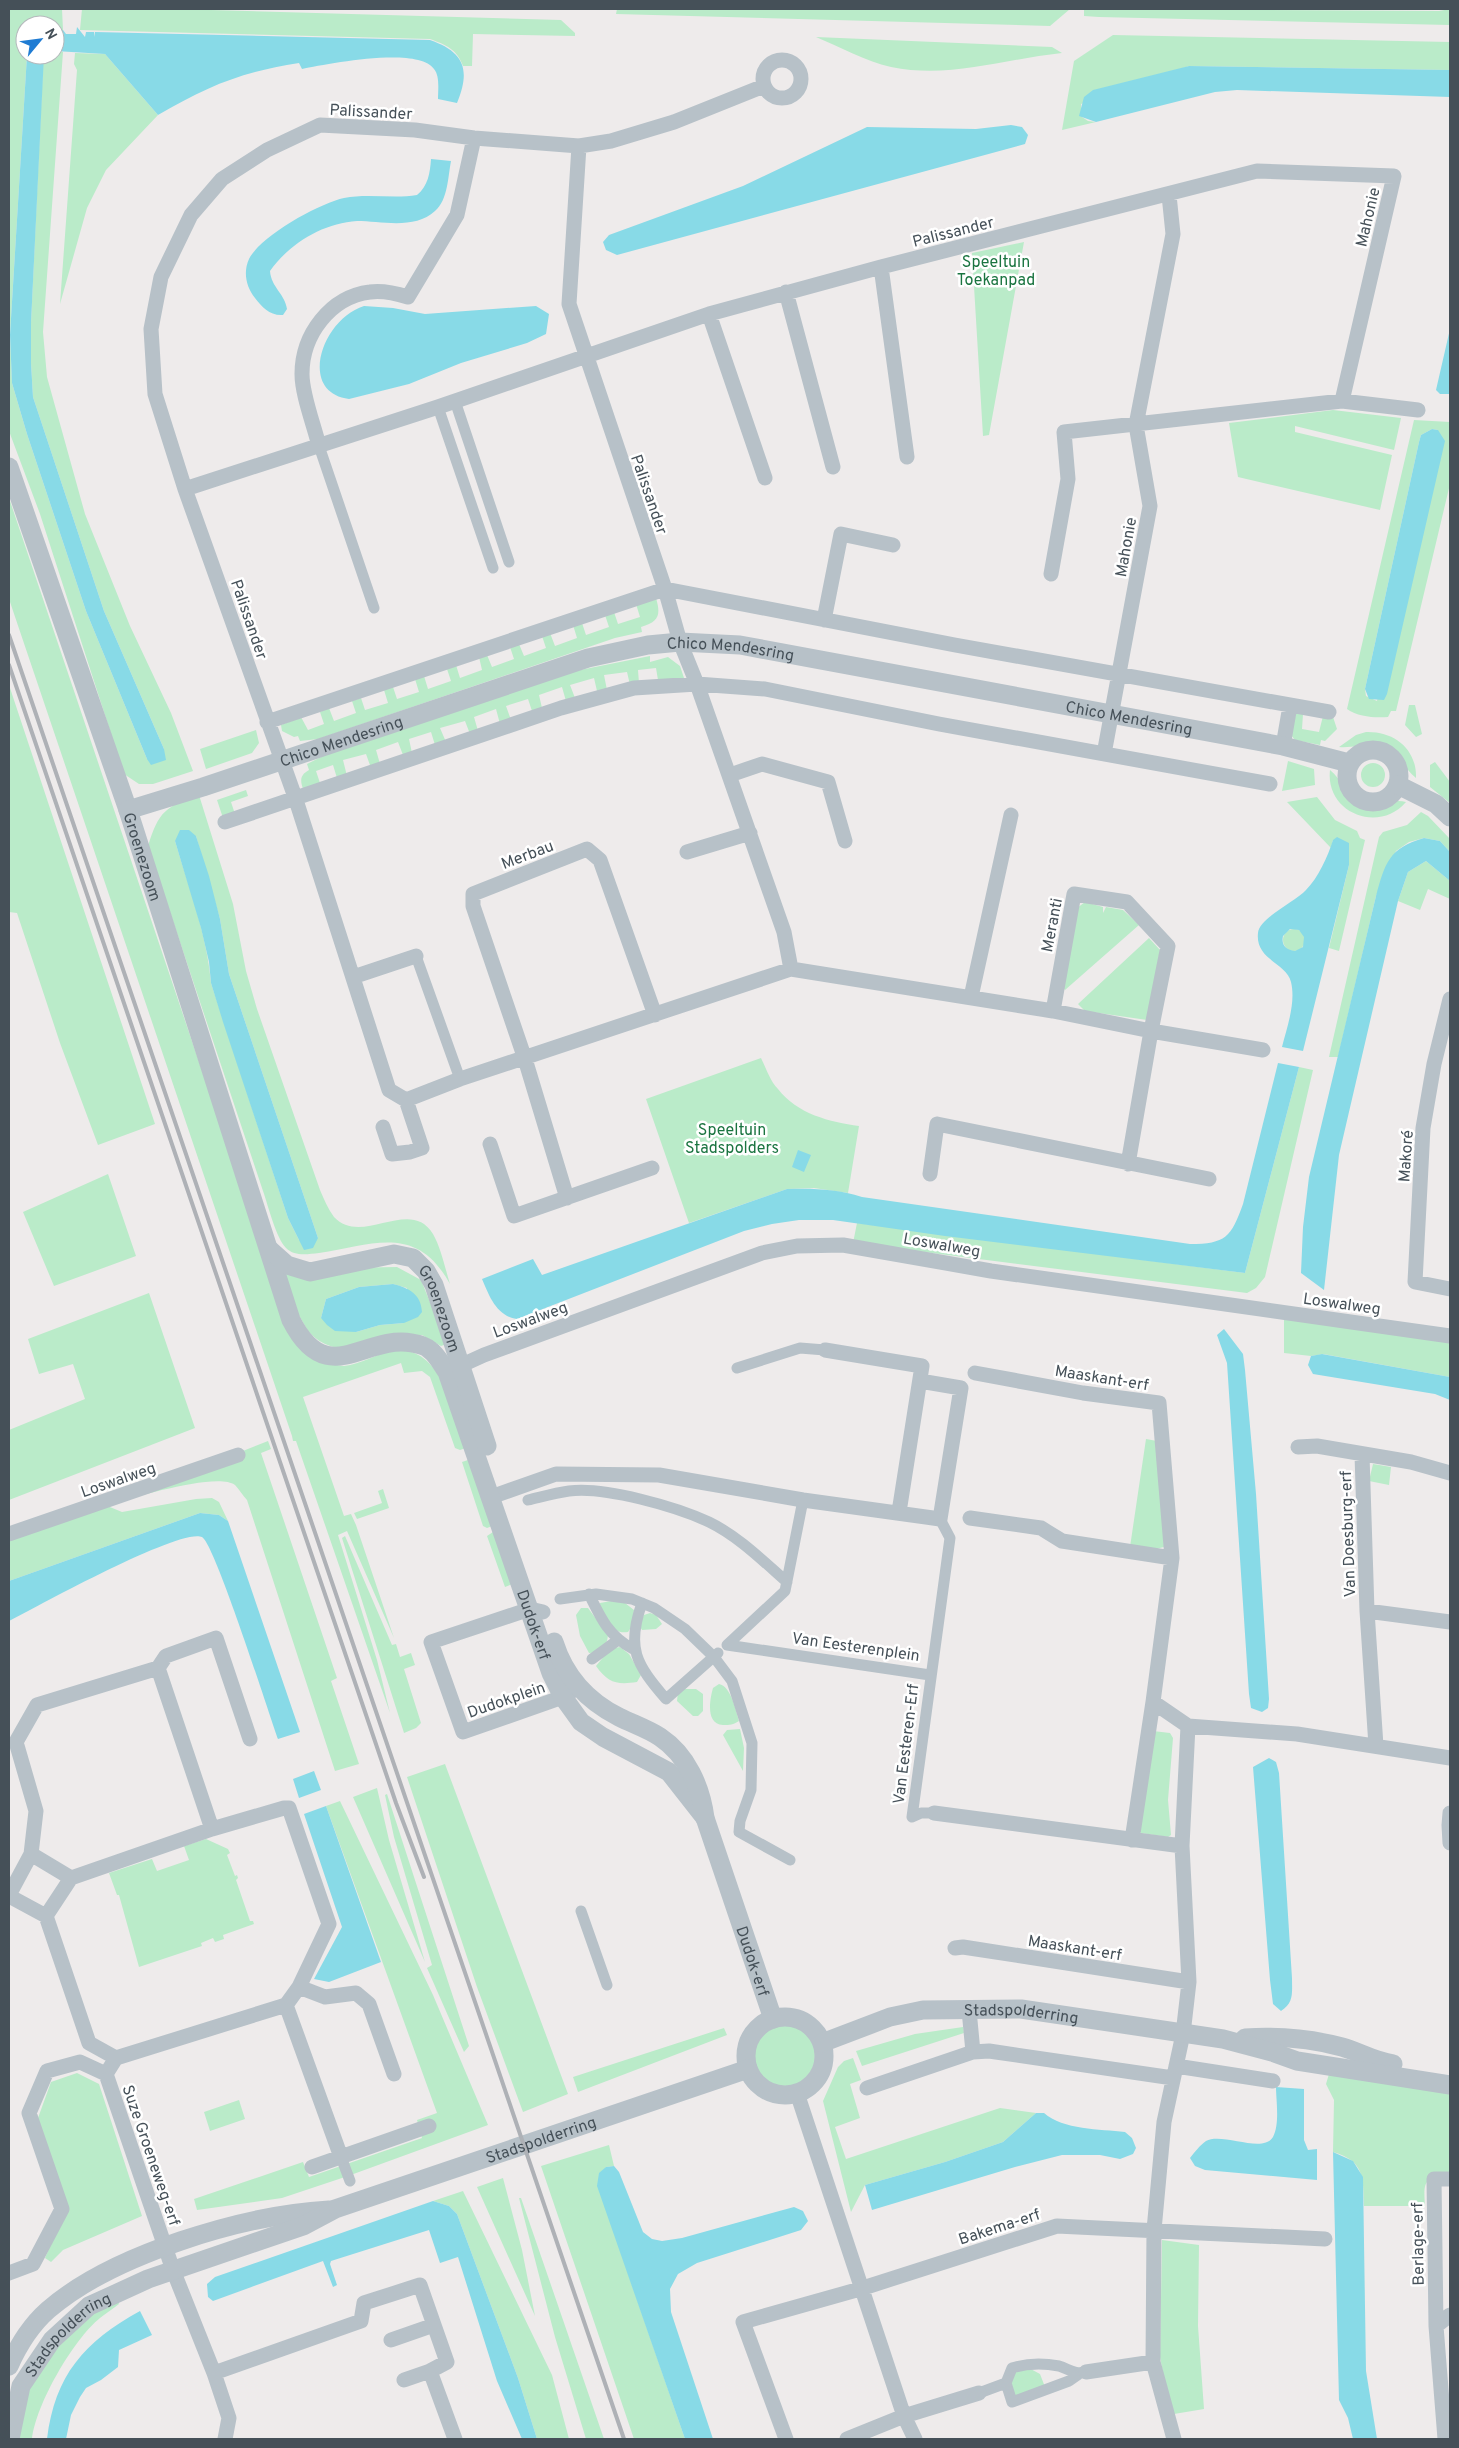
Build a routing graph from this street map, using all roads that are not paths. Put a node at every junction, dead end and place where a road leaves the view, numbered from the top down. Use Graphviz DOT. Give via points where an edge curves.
graph roads {
  1 [pos="764,86"];
  2 [pos="474,138"];
  3 [pos="579,146"];
  4 [pos="1169,195"];
  5 [pos="1033,229"];
  6 [pos="880,267"];
  7 [pos="786,292"];
  8 [pos="709,314"];
  9 [pos="586,357"];
  10 [pos="455,401"];
  11 [pos="1342,401"];
  12 [pos="438,407"];
  13 [pos="1418,410"];
  14 [pos="1136,426"];
  15 [pos="319,446"];
  16 [pos="907,457"];
  17 [pos="9,467"];
  18 [pos="833,467"];
  19 [pos="766,478"];
  20 [pos="185,488"];
  21 [pos="893,545"];
  22 [pos="509,562"];
  23 [pos="493,568"];
  24 [pos="1051,574"];
  25 [pos="665,589"];
  26 [pos="374,608"];
  27 [pos="824,620"];
  28 [pos="680,642"];
  29 [pos="1119,675"];
  30 [pos="697,684"];
  31 [pos="1290,706"];
  32 [pos="1329,712"];
  33 [pos="1112,714"];
  34 [pos="267,722"];
  35 [pos="1283,746"];
  36 [pos="1104,754"];
  37 [pos="282,761"];
  38 [pos="1349,763"];
  39 [pos="730,775"];
  40 [pos="1270,784"];
  41 [pos="1398,785"];
  42 [pos="295,798"];
  43 [pos="128,810"];
  44 [pos="1011,815"];
  45 [pos="1450,817"];
  46 [pos="225,822"];
  47 [pos="750,833"];
  48 [pos="845,841"];
  49 [pos="687,852"];
  50 [pos="416,956"];
  51 [pos="791,969"];
  52 [pos="353,977"];
  53 [pos="971,997"];
  54 [pos="1450,999"];
  55 [pos="1054,1011"];
  56 [pos="656,1015"];
  57 [pos="1151,1032"];
  58 [pos="1263,1050"];
  59 [pos="525,1059"];
  60 [pos="460,1079"];
  61 [pos="406,1100"];
  62 [pos="384,1127"];
  63 [pos="490,1144"];
  64 [pos="1128,1164"];
  65 [pos="652,1168"];
  66 [pos="930,1174"];
  67 [pos="1209,1179"];
  68 [pos="567,1198"];
  69 [pos="270,1250"];
  70 [pos="1450,1289"];
  71 [pos="1450,1336"];
  72 [pos="824,1350"];
  73 [pos="737,1368"];
  74 [pos="454,1369"];
  75 [pos="975,1373"];
  76 [pos="920,1381"];
  77 [pos="1298,1447"];
  78 [pos="1362,1455"];
  79 [pos="238,1456"];
  80 [pos="1450,1473"];
  81 [pos="496,1494"];
  82 [pos="528,1500"];
  83 [pos="803,1500"];
  84 [pos="899,1512"];
  85 [pos="970,1518"];
  86 [pos="940,1519"];
  87 [pos="9,1534"];
  88 [pos="1172,1558"];
  89 [pos="787,1582"];
  90 [pos="589,1594"];
  91 [pos="560,1598"];
  92 [pos="642,1603"];
  93 [pos="536,1610"];
  94 [pos="1367,1611"];
  95 [pos="1450,1622"];
  96 [pos="618,1640"];
  97 [pos="727,1645"];
  98 [pos="633,1648"];
  99 [pos="714,1657"];
  100 [pos="592,1659"];
  101 [pos="158,1668"];
  102 [pos="930,1675"];
  103 [pos="570,1692"];
  104 [pos="1152,1702"];
  105 [pos="1188,1726"];
  106 [pos="250,1739"];
  107 [pos="1376,1746"];
  108 [pos="1450,1758"];
  109 [pos="934,1813"];
  110 [pos="1450,1813"];
  111 [pos="705,1818"];
  112 [pos="212,1829"];
  113 [pos="1132,1840"];
  114 [pos="1450,1843"];
  115 [pos="1182,1846"];
  116 [pos="32,1854"];
  117 [pos="790,1860"];
  118 [pos="71,1878"];
  119 [pos="9,1895"];
  120 [pos="581,1911"];
  121 [pos="46,1916"];
  122 [pos="954,1948"];
  123 [pos="1189,1982"];
  124 [pos="607,1985"];
  125 [pos="300,1987"];
  126 [pos="286,2005"];
  127 [pos="969,2010"];
  128 [pos="772,2019"];
  129 [pos="1183,2034"];
  130 [pos="1224,2039"];
  131 [pos="89,2043"];
  132 [pos="822,2043"];
  133 [pos="973,2052"];
  134 [pos="116,2058"];
  135 [pos="80,2062"];
  136 [pos="748,2069"];
  137 [pos="1175,2072"];
  138 [pos="106,2074"];
  139 [pos="394,2074"];
  140 [pos="1450,2080"];
  141 [pos="1273,2081"];
  142 [pos="1450,2085"];
  143 [pos="867,2088"];
  144 [pos="797,2093"];
  145 [pos="429,2126"];
  146 [pos="341,2157"];
  147 [pos="312,2167"];
  148 [pos="1450,2179"];
  149 [pos="350,2181"];
  150 [pos="335,2210"];
  151 [pos="1154,2230"];
  152 [pos="1325,2239"];
  153 [pos="165,2246"];
  154 [pos="173,2270"];
  155 [pos="9,2273"];
  156 [pos="860,2289"];
  157 [pos="1450,2315"];
  158 [pos="434,2325"];
  159 [pos="1436,2326"];
  160 [pos="391,2340"];
  161 [pos="1153,2362"];
  162 [pos="9,2366"];
  163 [pos="430,2371"];
  164 [pos="214,2373"];
  165 [pos="1082,2373"];
  166 [pos="404,2380"];
  167 [pos="1006,2383"];
  168 [pos="979,2393"];
  169 [pos="904,2416"];
  170 [pos="10,2439"];
  171 [pos="223,2439"];
  172 [pos="456,2439"];
  173 [pos="786,2439"];
  174 [pos="847,2439"];
  175 [pos="915,2439"];
  176 [pos="1174,2439"];
  177 [pos="1445,2439"];
  1 -- 3 [label="street, Palissander" via="674,122"];
  2 -- 3 [label="street, Palissander"];
  2 -- 15 [label="street" via="457,216 408,296 370,292 353,297 330,310 311,335 302,376"];
  2 -- 20 [label="street, Palissander" via="415,130 320,125 267,150 222,180 191,215 161,277 151,329 155,394"];
  3 -- 9 [label="street, Palissander" via="568,304"];
  4 -- 5 [label="street, Mahonie"];
  4 -- 11 [label="street, Mahonie" via="1257,171 1394,176"];
  4 -- 14 [label="street, Mahonie" via="1173,234"];
  5 -- 6 [label="street, Palissander"];
  6 -- 7 [label="street, Palissander"];
  6 -- 16 [label="street"];
  7 -- 8 [label="street, Palissander"];
  7 -- 18 [label="street"];
  8 -- 9 [label="street, Palissander"];
  8 -- 19 [label="street"];
  9 -- 10 [label="street, Palissander"];
  9 -- 25 [label="street, Palissander"];
  10 -- 12 [label="street, Palissander"];
  10 -- 22 [label="street"];
  11 -- 13 [label="street"];
  11 -- 14 [label="street"];
  12 -- 15 [label="street, Palissander"];
  12 -- 23 [label="street"];
  14 -- 24 [label="street" via="1064,432 1068,480"];
  14 -- 29 [label="street, Mahonie" via="1150,506"];
  15 -- 20 [label="street, Palissander"];
  15 -- 26 [label="street"];
  17 -- 43 [label="street, Groenezoom"];
  20 -- 34 [label="street, Palissander"];
  21 -- 27 [label="street" via="841,534"];
  25 -- 27 [label="street"];
  25 -- 28 [label="street, Palissander"];
  25 -- 34 [label="street"];
  27 -- 29 [label="street"];
  28 -- 30 [label="street"];
  28 -- 33 [label="street, Chico Mendesring" via="740,645"];
  28 -- 37 [label="street, Chico Mendesring" via="648,645 588,658"];
  29 -- 31 [label="street"];
  29 -- 33 [label="street, Mahonie"];
  30 -- 36 [label="street" via="765,689"];
  30 -- 39 [label="street"];
  30 -- 42 [label="street" via="634,688 561,708"];
  31 -- 32 [label="street"];
  31 -- 35 [label="street"];
  33 -- 35 [label="street, Chico Mendesring"];
  33 -- 36 [label="street, Mahonie"];
  34 -- 37 [label="street, Palissander"];
  35 -- 38 [label="street, Chico Mendesring"];
  36 -- 40 [label="street"];
  37 -- 42 [label="street"];
  37 -- 43 [label="street, Chico Mendesring"];
  38 -- 41 [label="street" via="1362,751 1379,750 1394,760 1398,767"];
  38 -- 41 [label="street" via="1348,786 1366,802 1381,801"];
  39 -- 47 [label="street"];
  39 -- 48 [label="street" via="762,764 828,782"];
  41 -- 45 [label="street" via="1436,804"];
  42 -- 46 [label="street"];
  42 -- 52 [label="street"];
  43 -- 69 [label="street, Groenezoom"];
  44 -- 53 [label="street"];
  47 -- 49 [label="street"];
  47 -- 51 [label="street" via="784,932"];
  50 -- 52 [label="street"];
  50 -- 60 [label="street"];
  51 -- 53 [label="street"];
  51 -- 56 [label="street"];
  52 -- 61 [label="street" via="389,1090"];
  53 -- 55 [label="street"];
  54 -- 70 [label="street, Makoré" via="1434,1064 1424,1128 1415,1282"];
  55 -- 57 [label="street"];
  55 -- 57 [label="street, Meranti" via="1074,894 1127,902 1168,946"];
  56 -- 59 [label="street"];
  56 -- 59 [label="street, Merbau" via="600,860 587,849 473,894 473,906"];
  57 -- 58 [label="street"];
  57 -- 64 [label="street, Meranti"];
  59 -- 60 [label="street"];
  59 -- 68 [label="street, Merbau"];
  60 -- 61 [label="street"];
  61 -- 62 [label="street" via="422,1148 392,1154"];
  63 -- 68 [label="street" via="514,1216"];
  64 -- 66 [label="street" via="937,1124"];
  64 -- 67 [label="street"];
  65 -- 68 [label="street"];
  69 -- 74 [label="street, Groenezoom" via="291,1320 308,1346 330,1356 341,1356 402,1341 430,1349"];
  69 -- 74 [label="street, Groenezoom" via="287,1265 310,1272 394,1254 413,1258 434,1285"];
  71 -- 74 [label="street, Loswalweg" via="991,1271 843,1245 822,1245 762,1253 484,1354"];
  72 -- 73 [label="street" via="800,1348"];
  72 -- 76 [label="street" via="922,1366"];
  74 -- 81 [label="street, Dudok-erf"];
  75 -- 88 [label="street, Maaskant-erf" via="1159,1403"];
  76 -- 84 [label="street"];
  76 -- 86 [label="street" via="961,1388"];
  77 -- 78 [label="street, Van Doesburg-erf" via="1317,1446"];
  78 -- 80 [label="street, Van Doesburg-erf" via="1411,1462"];
  78 -- 94 [label="street, Van Doesburg-erf"];
  79 -- 87 [label="street, Loswalweg"];
  81 -- 83 [label="street" via="556,1474 659,1475"];
  81 -- 93 [label="street, Dudok-erf"];
  82 -- 89 [label="street" via="570,1490 605,1492 673,1508 710,1522 751,1549"];
  83 -- 84 [label="street"];
  83 -- 89 [label="street"];
  84 -- 86 [label="street"];
  85 -- 88 [label="street" via="1041,1528 1062,1541"];
  86 -- 102 [label="street, Van Eesterenplein" via="950,1538"];
  88 -- 104 [label="street, Maaskant-erf"];
  89 -- 97 [label="street" via="786,1590"];
  90 -- 91 [label="street"];
  90 -- 92 [label="street"];
  90 -- 96 [label="street" via="601,1620"];
  92 -- 98 [label="street" via="635,1625"];
  92 -- 99 [label="street" via="686,1629"];
  93 -- 103 [label="street, Dudok-erf" via="560,1661"];
  93 -- 103 [label="street, Dudokplein" via="431,1642 463,1732"];
  94 -- 95 [label="street, Van Doesburg-erf"];
  94 -- 107 [label="street, Van Doesburg-erf"];
  96 -- 98 [label="street"];
  96 -- 100 [label="street"];
  97 -- 99 [label="street"];
  97 -- 102 [label="street, Van Eesterenplein"];
  98 -- 99 [label="street" via="652,1683 666,1699"];
  99 -- 117 [label="street" via="732,1681 752,1743 751,1790 739,1832"];
  101 -- 106 [label="street" via="166,1656 216,1638"];
  101 -- 112 [label="street"];
  101 -- 116 [label="street" via="36,1705 16,1742 36,1811"];
  102 -- 109 [label="street, Van Eesteren-Erf" via="912,1817"];
  103 -- 111 [label="street, Dudok-erf" via="575,1715 590,1729 669,1772"];
  103 -- 111 [label="street, Dudok-erf" via="661,1738 681,1756 691,1771 703,1802"];
  104 -- 105 [label="street"];
  104 -- 113 [label="street, Maaskant-erf"];
  105 -- 107 [label="street" via="1297,1734"];
  105 -- 115 [label="street"];
  107 -- 108 [label="street"];
  109 -- 113 [label="street"];
  110 -- 114 [label="street"];
  111 -- 128 [label="street, Dudok-erf"];
  112 -- 118 [label="street"];
  112 -- 125 [label="street" via="284,1808 293,1812 329,1924"];
  113 -- 115 [label="street"];
  115 -- 123 [label="street"];
  116 -- 118 [label="street"];
  116 -- 119 [label="street"];
  118 -- 121 [label="street"];
  119 -- 121 [label="street"];
  120 -- 124 [label="street" via="589,1946"];
  121 -- 131 [label="street"];
  122 -- 123 [label="street, Maaskant-erf"];
  123 -- 129 [label="street"];
  125 -- 126 [label="street"];
  125 -- 139 [label="street" via="325,1997 356,1993 369,2004"];
  126 -- 134 [label="street"];
  126 -- 146 [label="street"];
  127 -- 129 [label="street, Stadspolderring" via="1021,2009"];
  127 -- 132 [label="street, Stadspolderring" via="924,2010 890,2017"];
  127 -- 133 [label="street"];
  128 -- 132 [label="street" via="785,2017 802,2021 816,2032"];
  128 -- 136 [label="street" via="760,2026 750,2038 746,2053"];
  129 -- 130 [label="street, Stadspolderring"];
  129 -- 137 [label="street"];
  130 -- 140 [label="street, Stadspolderring" via="1265,2037 1329,2044 1376,2062 1437,2071"];
  130 -- 142 [label="street, Stadspolderring" via="1297,2061"];
  131 -- 134 [label="street"];
  131 -- 135 [label="street"];
  132 -- 144 [label="street" via="824,2055 820,2073 808,2087"];
  133 -- 137 [label="street" via="989,2051"];
  133 -- 143 [label="street"];
  134 -- 138 [label="street, Suze Groeneweg-erf"];
  135 -- 138 [label="street, Suze Groeneweg-erf"];
  135 -- 155 [label="street" via="47,2071 29,2113 62,2209 33,2264"];
  136 -- 144 [label="street" via="765,2090 781,2095"];
  136 -- 150 [label="street, Stadspolderring"];
  137 -- 141 [label="street"];
  137 -- 151 [label="street" via="1164,2122"];
  138 -- 153 [label="street, Suze Groeneweg-erf"];
  144 -- 156 [label="street"];
  145 -- 146 [label="street"];
  146 -- 147 [label="street"];
  146 -- 149 [label="street"];
  148 -- 159 [label="street, Berlage-erf" via="1434,2179"];
  150 -- 153 [label="street, Stadspolderring" via="300,2212"];
  150 -- 154 [label="street, Stadspolderring" via="303,2226"];
  151 -- 152 [label="street, Bakema-erf"];
  151 -- 156 [label="street, Bakema-erf" via="1057,2226"];
  151 -- 161 [label="street"];
  153 -- 154 [label="street"];
  153 -- 162 [label="street, Stadspolderring" via="86,2283 47,2311 18,2346"];
  154 -- 164 [label="street"];
  154 -- 170 [label="street, Stadspolderring" via="89,2306 52,2340 21,2386"];
  156 -- 169 [label="street"];
  156 -- 173 [label="street, Bakema-erf" via="743,2322"];
  157 -- 159 [label="street"];
  158 -- 160 [label="street"];
  158 -- 163 [label="street" via="447,2362"];
  158 -- 164 [label="street" via="420,2285 364,2302 361,2320"];
  159 -- 177 [label="street, Berlage-erf"];
  161 -- 165 [label="street"];
  161 -- 176 [label="street"];
  163 -- 166 [label="street"];
  163 -- 172 [label="street"];
  164 -- 171 [label="street" via="229,2418"];
  165 -- 167 [label="street" via="1029,2363 1012,2368"];
  165 -- 167 [label="street" via="1012,2402"];
  167 -- 168 [label="street"];
  168 -- 169 [label="street"];
  169 -- 174 [label="street"];
  169 -- 175 [label="street"];
}
